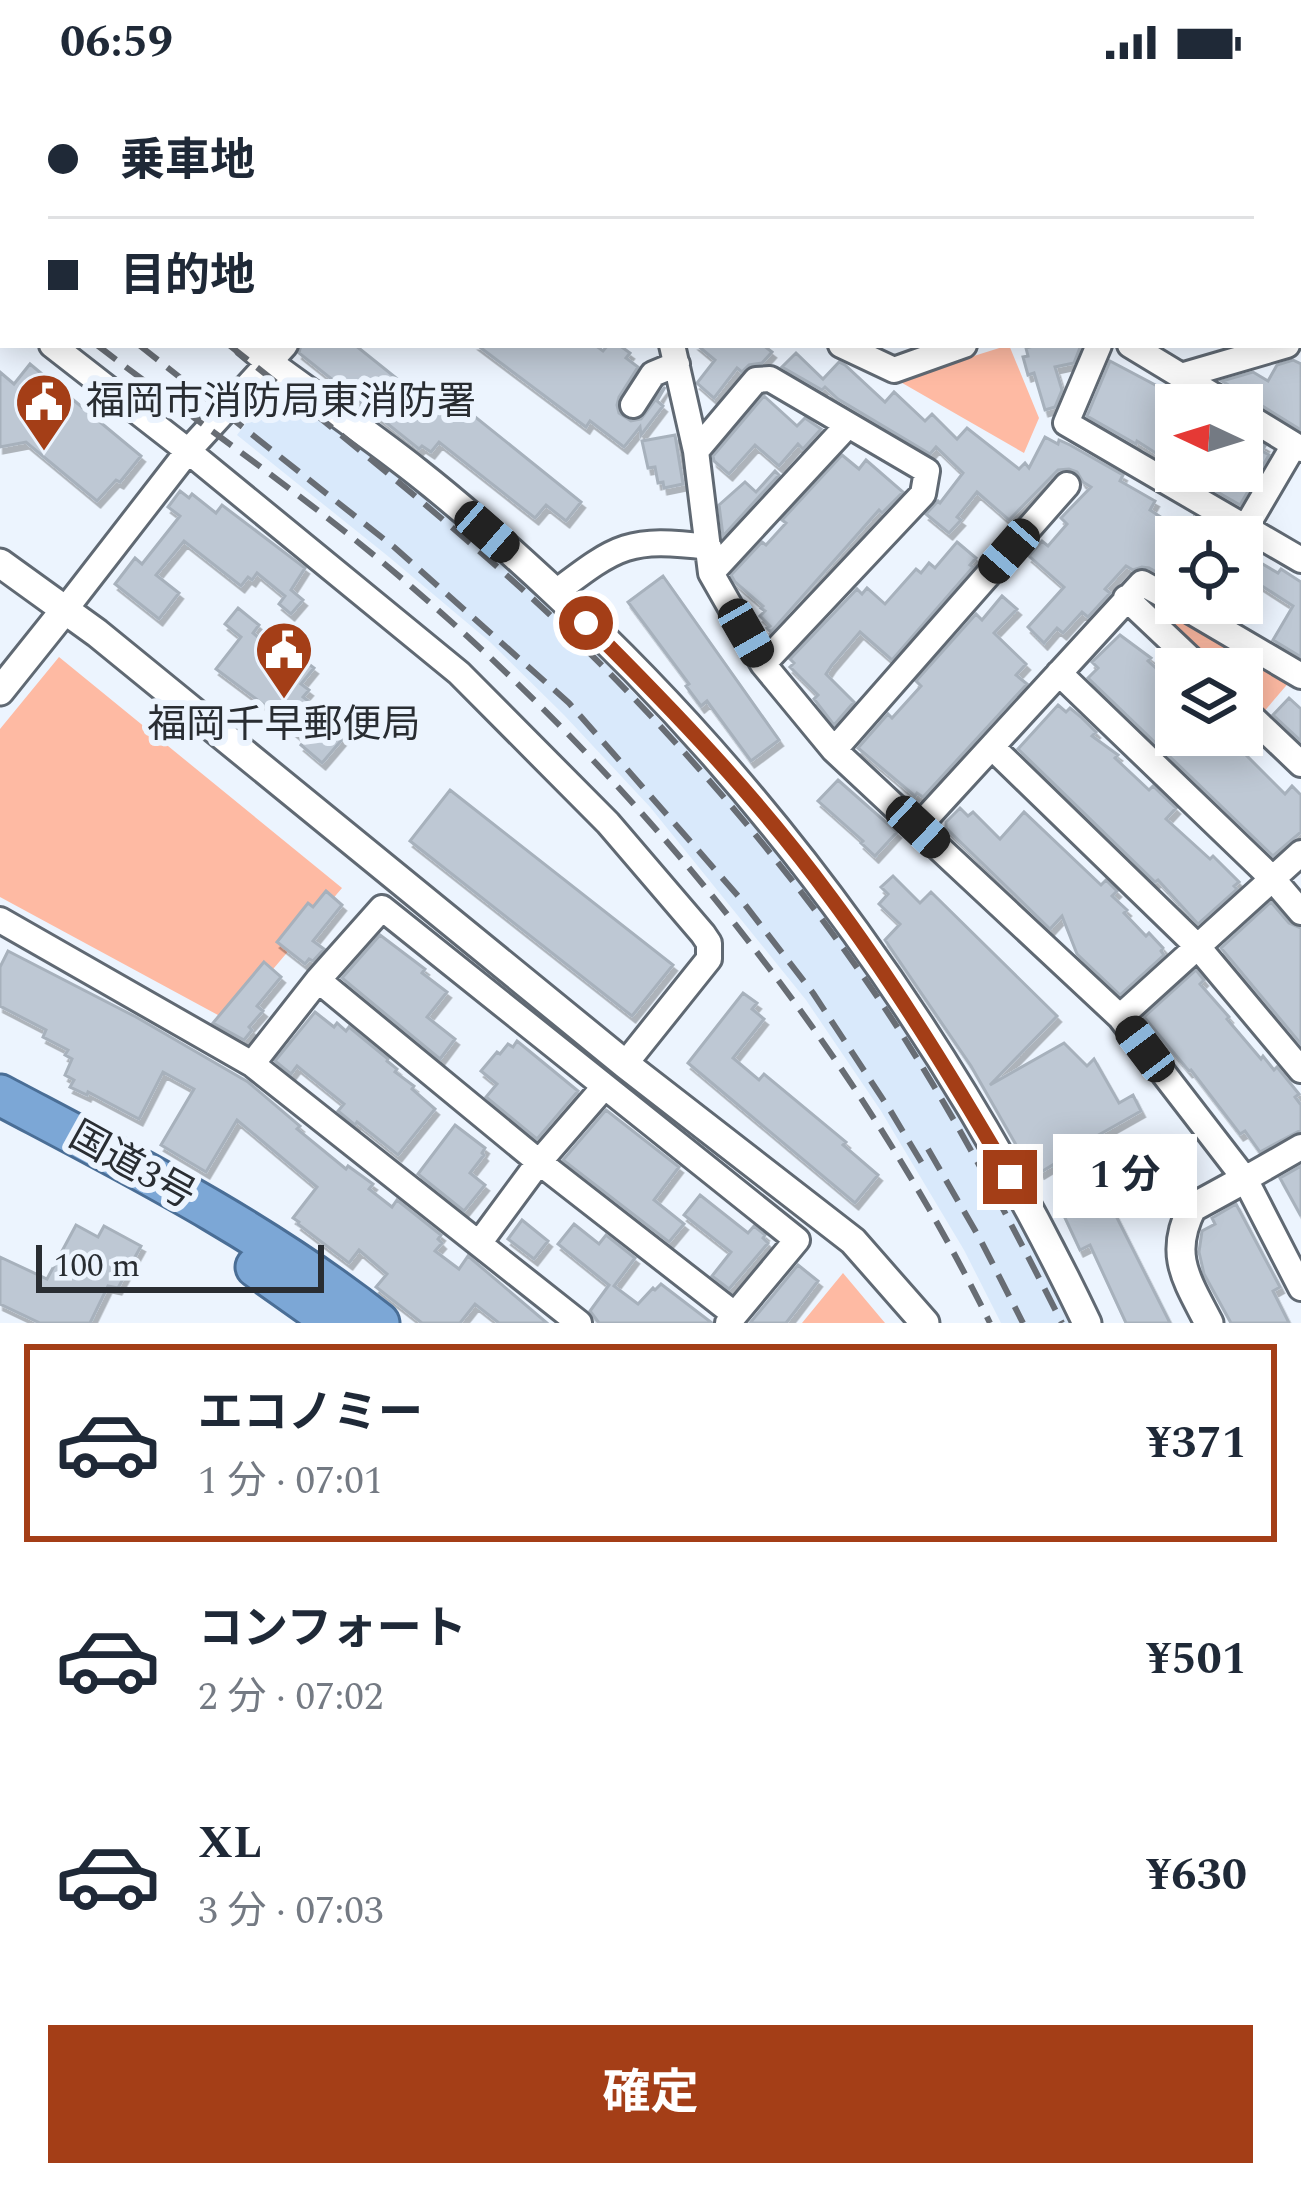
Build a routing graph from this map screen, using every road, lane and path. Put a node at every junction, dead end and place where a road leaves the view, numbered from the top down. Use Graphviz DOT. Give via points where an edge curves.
graph roads {
  1 [pos="56,348"];
  2 [pos="847,348"];
  3 [pos="948,348"];
  4 [pos="1098,348"];
  5 [pos="1135,348"];
  6 [pos="1277,348"];
  7 [pos="669,351"];
  8 [pos="278,354"];
  9 [pos="1181,376"];
  10 [pos="1194,384"];
  11 [pos="633,405"];
  12 [pos="847,426"];
  13 [pos="1263,426"];
  14 [pos="1298,447"];
  15 [pos="188,451"];
  16 [pos="696,451"];
  17 [pos="1067,485"];
  18 [pos="1227,516"];
  19 [pos="1253,516"];
  20 [pos="1263,537"];
  21 [pos="710,560"];
  22 [pos="1301,560"];
  23 [pos="0,563"];
  24 [pos="1155,590"];
  25 [pos="556,592"];
  26 [pos="1126,598"];
  27 [pos="64,611"];
  28 [pos="1213,624"];
  29 [pos="1179,648"];
  30 [pos="763,664"];
  31 [pos="1059,673"];
  32 [pos="1301,676"];
  33 [pos="0,691"];
  34 [pos="1263,728"];
  35 [pos="993,748"];
  36 [pos="834,750"];
  37 [pos="1301,764"];
  38 [pos="918,827"];
  39 [pos="1301,853"];
  40 [pos="1273,878"];
  41 [pos="1301,912"];
  42 [pos="0,920"];
  43 [pos="1198,947"];
  44 [pos="318,980"];
  45 [pos="1120,1016"];
  46 [pos="252,1064"];
  47 [pos="625,1064"];
  48 [pos="1301,1070"];
  49 [pos="604,1087"];
  50 [pos="0,1095"];
  51 [pos="0,1125"];
  52 [pos="1301,1147"];
  53 [pos="539,1162"];
  54 [pos="1245,1179"];
  55 [pos="480,1242"];
  56 [pos="1301,1288"];
  57 [pos="731,1319"];
  58 [pos="335,1323"];
  59 [pos="379,1323"];
  60 [pos="579,1323"];
  61 [pos="925,1323"];
  62 [pos="1087,1323"];
  63 [pos="1209,1323"];
  1 -- 15 [label="street"];
  2 -- 3 [label="street" via="894,370"];
  4 -- 18 [label="street" via="1066,423"];
  5 -- 9 [label="street"];
  6 -- 9 [label="street"];
  7 -- 11 [label="street"];
  7 -- 16 [label="street"];
  8 -- 15 [label="street"];
  8 -- 25 [label="street"];
  9 -- 10 [label="street"];
  12 -- 16 [label="street" via="770,380 756,380"];
  12 -- 21 [label="street"];
  12 -- 30 [label="street" via="927,471 923,494"];
  13 -- 14 [label="street"];
  14 -- 19 [label="street"];
  15 -- 27 [label="street"];
  15 -- 47 [label="street" via="459,673 608,823 703,934 709,959"];
  16 -- 21 [label="street"];
  17 -- 36 [label="street"];
  20 -- 22 [label="street"];
  21 -- 25 [label="street" via="667,542 633,544"];
  21 -- 30 [label="street"];
  23 -- 27 [label="street"];
  24 -- 26 [label="street" via="1142,583"];
  25 -- 62 [label="street" via="743,788 832,899 958,1088"];
  26 -- 29 [label="street"];
  26 -- 31 [label="street"];
  27 -- 33 [label="street"];
  27 -- 47 [label="street"];
  28 -- 32 [label="street"];
  30 -- 36 [label="street"];
  31 -- 35 [label="street"];
  31 -- 40 [label="street"];
  34 -- 37 [label="street"];
  35 -- 38 [label="street"];
  35 -- 43 [label="street"];
  36 -- 38 [label="street"];
  38 -- 45 [label="street"];
  39 -- 40 [label="street"];
  40 -- 41 [label="street"];
  40 -- 43 [label="street"];
  42 -- 46 [label="street"];
  43 -- 45 [label="street"];
  43 -- 48 [label="street"];
  44 -- 46 [label="street"];
  44 -- 49 [label="street" via="382,908"];
  44 -- 53 [label="street"];
  45 -- 54 [label="street"];
  46 -- 55 [label="street"];
  47 -- 61 [label="street" via="853,1241"];
  49 -- 53 [label="street"];
  49 -- 57 [label="street" via="796,1240"];
  50 -- 59 [label="highway, 国道3号" via="267,1243"];
  51 -- 58 [label="highway, 国道3号" via="265,1272"];
  52 -- 54 [label="street"];
  53 -- 55 [label="street"];
  53 -- 57 [label="street"];
  54 -- 56 [label="street"];
  54 -- 63 [label="street" via="1192,1208 1181,1237 1185,1276"];
  55 -- 60 [label="street"];
}
